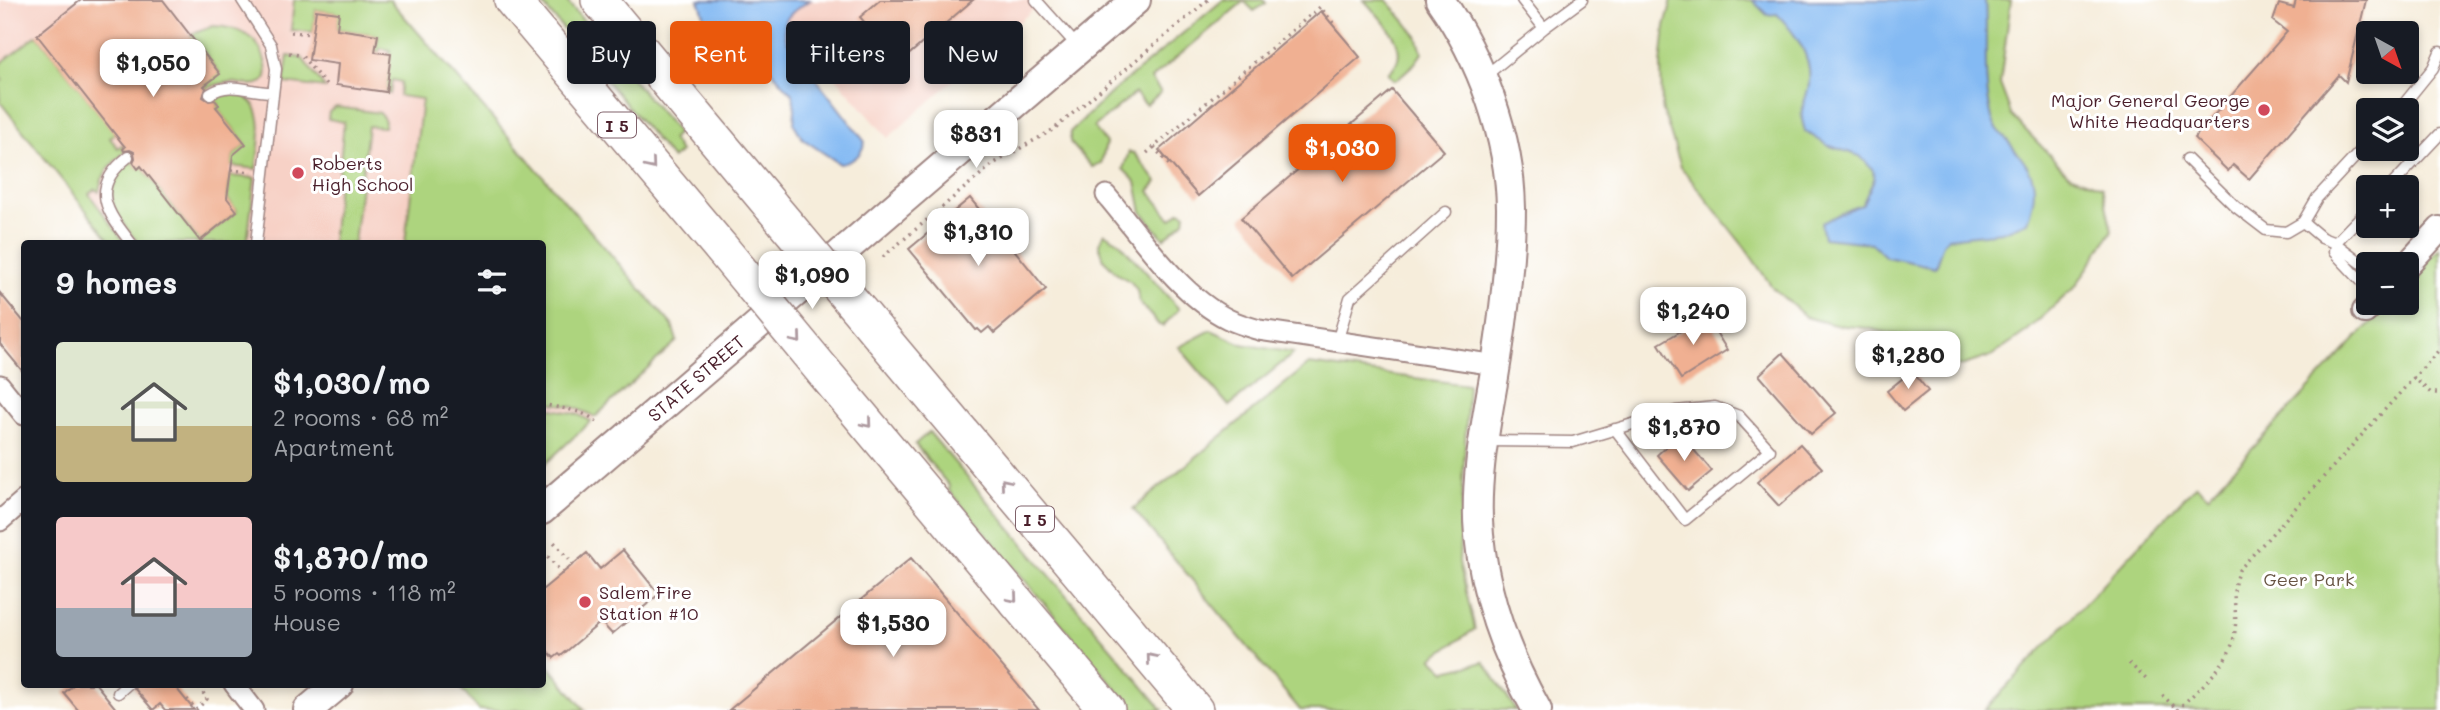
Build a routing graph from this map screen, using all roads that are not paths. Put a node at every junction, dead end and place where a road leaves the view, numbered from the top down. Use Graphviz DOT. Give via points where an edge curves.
graph roads {
  1 [pos="242,0"];
  2 [pos="512,0"];
  3 [pos="599,0"];
  4 [pos="1036,0"];
  5 [pos="1136,0"];
  6 [pos="1440,0"];
  7 [pos="1522,0"];
  8 [pos="1579,1"];
  9 [pos="1544,28"];
  10 [pos="1079,48"];
  11 [pos="2440,52"];
  12 [pos="1481,78"];
  13 [pos="273,92"];
  14 [pos="210,94"];
  15 [pos="2409,98"];
  16 [pos="2440,134"];
  17 [pos="128,156"];
  18 [pos="2356,156"];
  19 [pos="2187,159"];
  20 [pos="2401,175"];
  21 [pos="1107,195"];
  22 [pos="1446,212"];
  23 [pos="2356,221"];
  24 [pos="2304,222"];
  25 [pos="2440,229"];
  26 [pos="129,240"];
  27 [pos="256,240"];
  28 [pos="2335,243"];
  29 [pos="2419,252"];
  30 [pos="2356,259"];
  31 [pos="2356,283"];
  32 [pos="1337,342"];
  33 [pos="1496,365"];
  34 [pos="0,385"];
  35 [pos="21,411"];
  36 [pos="1615,429"];
  37 [pos="1484,441"];
  38 [pos="21,503"];
  39 [pos="546,507"];
  40 [pos="0,521"];
  41 [pos="124,688"];
  42 [pos="237,688"];
  43 [pos="333,688"];
  44 [pos="118,693"];
  45 [pos="254,710"];
  46 [pos="308,710"];
  47 [pos="1107,710"];
  48 [pos="1195,710"];
  49 [pos="1537,710"];
  1 -- 13 [label="lane" via="271,45 276,69"];
  2 -- 47 [label="highway, I 5, one-way, bridge"];
  48 -- 3 [label="highway, I 5, one-way, bridge"];
  4 -- 10 [label="lane"];
  5 -- 10 [label="main road, STATE STREET"];
  6 -- 12 [label="main road"];
  7 -- 9 [label="lane"];
  8 -- 9 [label="lane"];
  9 -- 12 [label="lane"];
  10 -- 39 [label="main road, STATE STREET"];
  11 -- 15 [label="lane"];
  12 -- 33 [label="main road" via="1504,151 1511,206"];
  13 -- 14 [label="lane" via="257,93 230,85"];
  13 -- 27 [label="lane"];
  16 -- 20 [label="lane"];
  17 -- 26 [label="lane" via="105,187 105,205"];
  18 -- 24 [label="lane" via="2317,198"];
  19 -- 24 [label="lane" via="2266,230 2286,232"];
  21 -- 32 [label="street" via="1177,279 1206,305 1259,330"];
  22 -- 32 [label="lane" via="1350,298"];
  23 -- 28 [label="lane"];
  24 -- 28 [label="lane"];
  25 -- 29 [label="street"];
  28 -- 30 [label="lane"];
  28 -- 31 [label="lane" via="2334,252"];
  32 -- 33 [label="street"];
  33 -- 37 [label="main road"];
  34 -- 35 [label="street"];
  36 -- 36 [label="lane" via="1676,411 1715,407 1739,416 1770,450 1685,520"];
  36 -- 37 [label="lane" via="1573,442"];
  37 -- 49 [label="main road" via="1479,534 1489,593 1499,631"];
  38 -- 40 [label="street"];
  41 -- 44 [label="lane"];
  42 -- 45 [label="street"];
  43 -- 46 [label="main road"];
}
